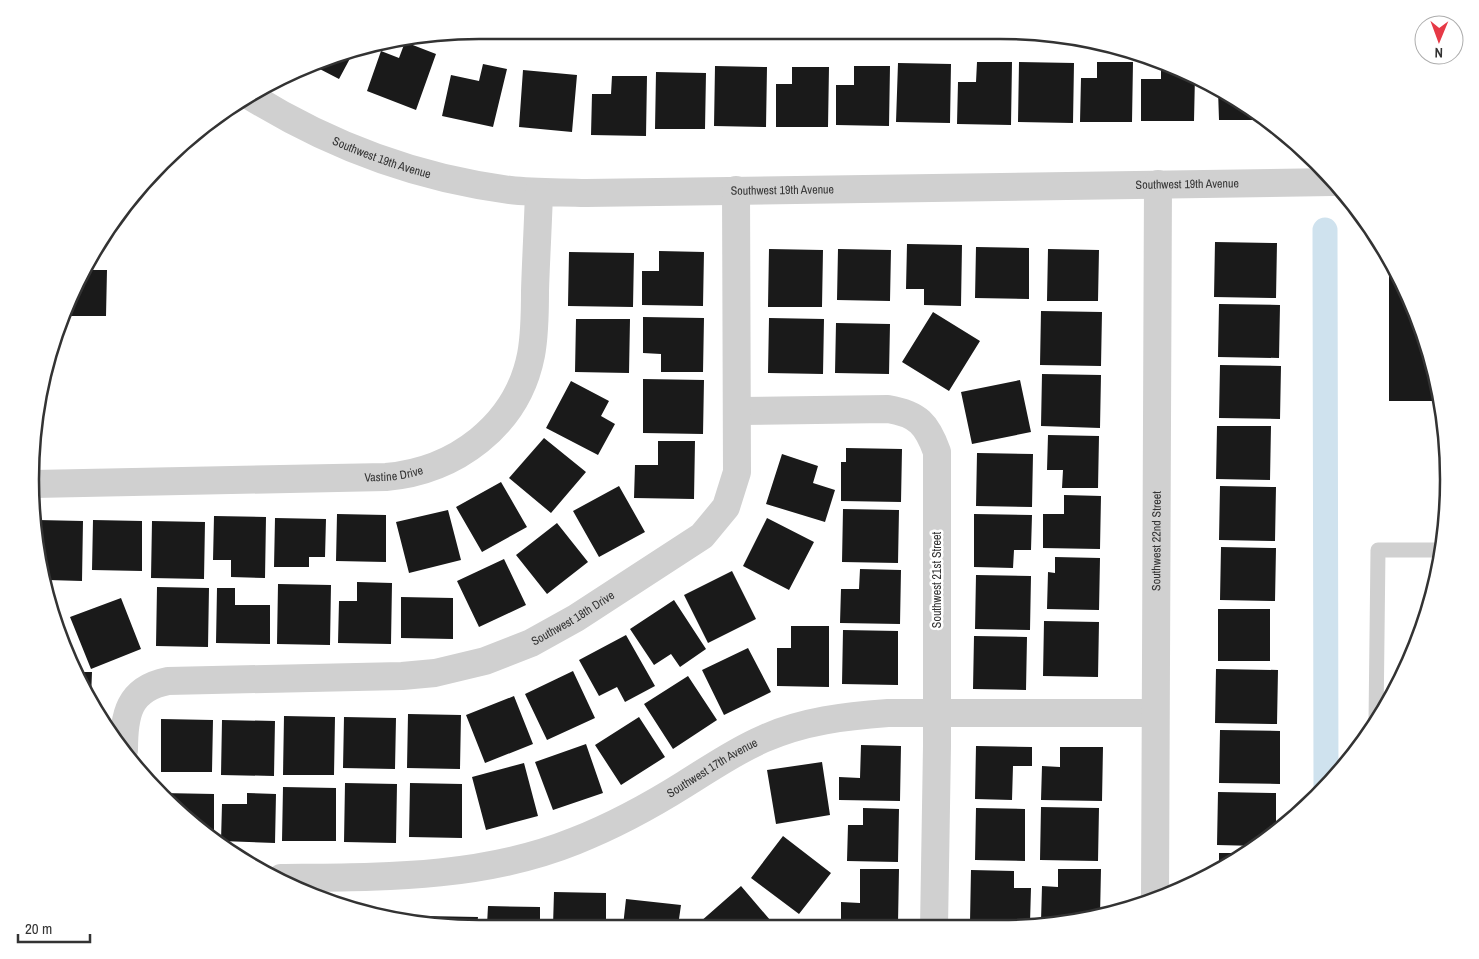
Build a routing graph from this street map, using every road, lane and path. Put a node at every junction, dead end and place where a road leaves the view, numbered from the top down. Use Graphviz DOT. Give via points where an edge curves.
graph roads {
  1 [pos="256,100"];
  2 [pos="1324,182"];
  3 [pos="1158,184"];
  4 [pos="736,190"];
  5 [pos="539,192"];
  6 [pos="738,411"];
  7 [pos="39,484"];
  8 [pos="1434,550"];
  9 [pos="1376,708"];
  10 [pos="1154,713"];
  11 [pos="937,714"];
  12 [pos="124,740"];
  13 [pos="303,883"];
  14 [pos="326,889"];
  15 [pos="1155,892"];
  16 [pos="934,920"];
  1 -- 5 [label="street, Southwest 19th Avenue" via="340,145 381,160 445,178"];
  2 -- 3 [label="street, Southwest 19th Avenue"];
  3 -- 4 [label="street, Southwest 19th Avenue"];
  3 -- 10 [label="street, Southwest 22nd Street"];
  4 -- 5 [label="street, Southwest 19th Avenue"];
  4 -- 6 [label="street, Southwest 18th Drive"];
  5 -- 7 [label="street, Vastine Drive" via="534,338 526,374 510,407 498,422 456,457 422,472 386,478"];
  6 -- 11 [label="street, Southwest 21st Street" via="888,408 920,420 930,434 937,452"];
  6 -- 12 [label="street, Southwest 18th Drive" via="738,472 726,507 716,522 702,536 576,618 531,643 484,661 435,673 150,684 128,708"];
  8 -- 9 [label="lane" via="1378,550"];
  10 -- 11 [label="street, Southwest 17th Avenue"];
  10 -- 15 [label="street, Southwest 22nd Street"];
  11 -- 14 [label="street, Southwest 17th Avenue" via="846,716 788,730 726,757 631,816 573,842 472,869"];
  11 -- 16 [label="street, Southwest 21st Street"];
  13 -- 14 [label="street, Southwest 17th Avenue"];
}
